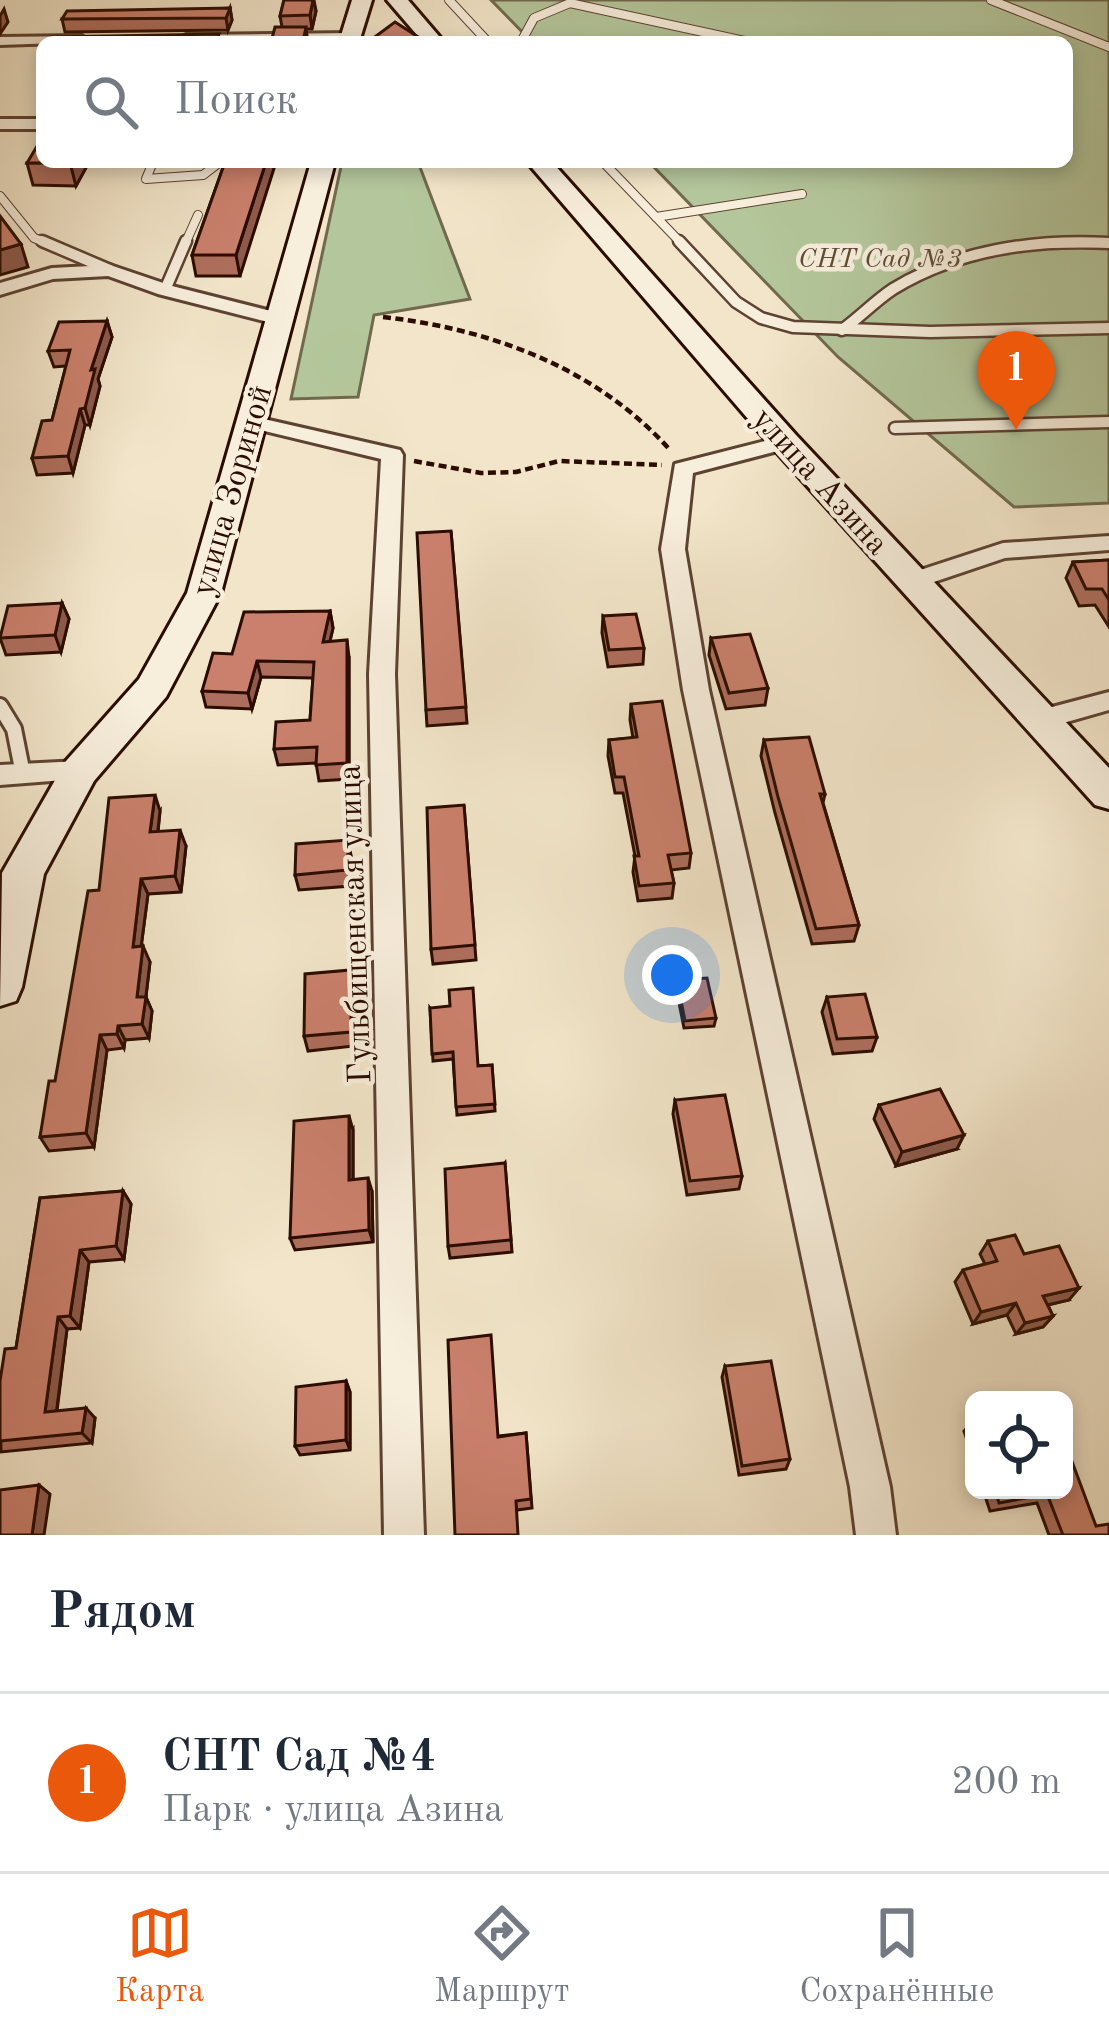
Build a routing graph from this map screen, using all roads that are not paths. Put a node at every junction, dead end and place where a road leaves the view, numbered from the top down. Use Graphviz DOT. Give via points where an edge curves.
graph roads {
  1 [pos="362,0"];
  2 [pos="397,0"];
  3 [pos="449,0"];
  4 [pos="991,0"];
  5 [pos="351,36"];
  6 [pos="429,36"];
  7 [pos="482,36"];
  8 [pos="524,36"];
  9 [pos="721,36"];
  10 [pos="0,41"];
  11 [pos="36,41"];
  12 [pos="1109,46"];
  13 [pos="0,124"];
  14 [pos="36,124"];
  15 [pos="150,168"];
  16 [pos="212,168"];
  17 [pos="321,168"];
  18 [pos="544,168"];
  19 [pos="609,168"];
  20 [pos="802,194"];
  21 [pos="0,196"];
  22 [pos="198,215"];
  23 [pos="656,217"];
  24 [pos="1109,243"];
  25 [pos="110,270"];
  26 [pos="0,289"];
  27 [pos="165,290"];
  28 [pos="280,319"];
  29 [pos="1109,328"];
  30 [pos="842,330"];
  31 [pos="251,422"];
  32 [pos="1109,422"];
  33 [pos="895,428"];
  34 [pos="785,442"];
  35 [pos="1109,543"];
  36 [pos="913,581"];
  37 [pos="1109,701"];
  38 [pos="0,706"];
  39 [pos="1042,719"];
  40 [pos="80,771"];
  41 [pos="11,774"];
  42 [pos="1109,794"];
  43 [pos="0,987"];
  44 [pos="404,1535"];
  45 [pos="876,1535"];
  1 -- 5 [label="main road"];
  2 -- 6 [label="main road"];
  3 -- 7 [label="lane"];
  4 -- 12 [label="lane"];
  8 -- 9 [label="lane" via="534,18 570,3"];
  10 -- 11 [label="street"];
  13 -- 14 [label="street"];
  15 -- 16 [label="lane" via="146,179"];
  17 -- 28 [label="main road, улица Зориной"];
  18 -- 34 [label="main road, улица Азина"];
  19 -- 23 [label="lane"];
  20 -- 23 [label="lane"];
  21 -- 25 [label="lane" via="34,238"];
  22 -- 27 [label="lane"];
  23 -- 30 [label="lane" via="760,317"];
  24 -- 30 [label="lane" via="1042,245 949,263 889,291"];
  25 -- 26 [label="street"];
  25 -- 27 [label="street"];
  27 -- 28 [label="street"];
  28 -- 31 [label="main road, улица Зориной"];
  29 -- 30 [label="lane"];
  31 -- 40 [label="main road, улица Зориной" via="204,593 153,688"];
  31 -- 44 [label="street, Гульбищенская улица" via="392,455 382,674"];
  32 -- 33 [label="lane"];
  34 -- 36 [label="main road, улица Азина"];
  34 -- 45 [label="street" via="683,469 674,549 696,690"];
  35 -- 36 [label="street" via="1003,551"];
  36 -- 39 [label="main road, улица Азина"];
  37 -- 39 [label="street"];
  38 -- 41 [label="lane" via="14,729"];
  39 -- 42 [label="main road, улица Азина"];
  40 -- 41 [label="street"];
  40 -- 43 [label="main road, улица Зориной" via="23,873"];
}
